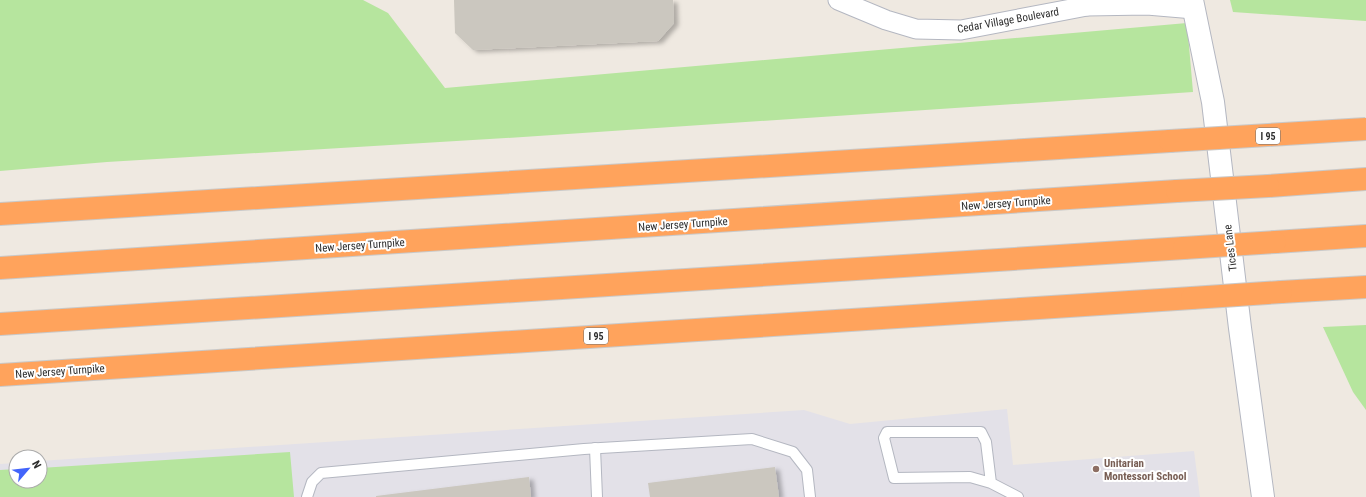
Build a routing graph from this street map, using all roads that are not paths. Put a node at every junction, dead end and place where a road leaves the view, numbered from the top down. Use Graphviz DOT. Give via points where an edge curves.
graph roads {
  1 [pos="838,0"];
  2 [pos="1092,3"];
  3 [pos="1193,5"];
  4 [pos="1366,129"];
  5 [pos="1366,179"];
  6 [pos="0,214"];
  7 [pos="1366,236"];
  8 [pos="0,268"];
  9 [pos="1366,287"];
  10 [pos="0,324"];
  11 [pos="0,375"];
  12 [pos="595,448"];
  13 [pos="991,483"];
  14 [pos="307,497"];
  15 [pos="597,497"];
  16 [pos="810,497"];
  17 [pos="1018,497"];
  18 [pos="1263,497"];
  1 -- 2 [label="street, Cedar Village Boulevard" via="886,20 923,30 961,30"];
  2 -- 3 [label="street, Cedar Village Boulevard"];
  3 -- 18 [label="street, Tices Lane" via="1213,102"];
  4 -- 6 [label="highway, I 95, bridge"];
  5 -- 8 [label="highway, New Jersey Turnpike, bridge"];
  7 -- 10 [label="highway, bridge"];
  9 -- 11 [label="highway, New Jersey Turnpike / I 95, bridge"];
  12 -- 14 [label="lane" via="321,473 312,482"];
  12 -- 15 [label="lane"];
  12 -- 16 [label="lane" via="752,439 793,452 807,470"];
  13 -- 13 [label="lane" via="986,442 981,432 887,432 884,438 894,478 970,478"];
  13 -- 17 [label="lane"];
}
